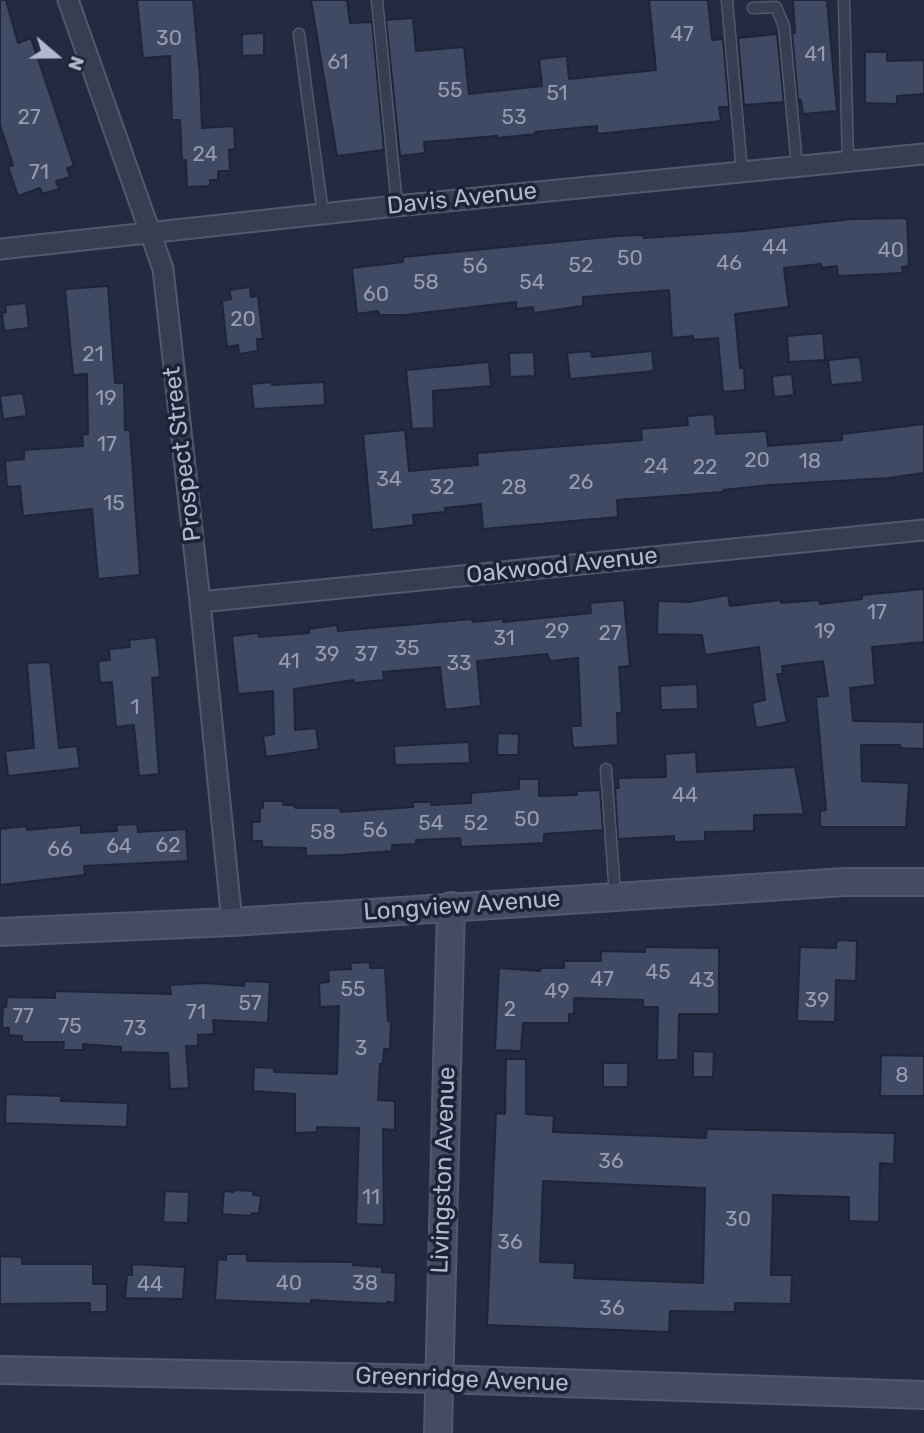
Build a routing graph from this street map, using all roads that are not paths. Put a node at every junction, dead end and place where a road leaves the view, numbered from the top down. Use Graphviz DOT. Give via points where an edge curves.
graph roads {
  1 [pos="68,0"];
  2 [pos="377,0"];
  3 [pos="727,0"];
  4 [pos="844,0"];
  5 [pos="753,8"];
  6 [pos="299,34"];
  7 [pos="924,154"];
  8 [pos="848,161"];
  9 [pos="797,166"];
  10 [pos="742,172"];
  11 [pos="397,206"];
  12 [pos="323,214"];
  13 [pos="149,233"];
  14 [pos="0,248"];
  15 [pos="924,530"];
  16 [pos="200,602"];
  17 [pos="606,769"];
  18 [pos="924,882"];
  19 [pos="615,896"];
  20 [pos="451,906"];
  21 [pos="232,922"];
  22 [pos="0,932"];
  23 [pos="0,1370"];
  24 [pos="439,1379"];
  25 [pos="924,1395"];
  26 [pos="438,1433"];
  1 -- 13 [label="street, Prospect Street"];
  2 -- 11 [label="lane"];
  3 -- 10 [label="lane"];
  4 -- 8 [label="lane"];
  5 -- 9 [label="lane" via="776,7 784,26"];
  6 -- 12 [label="lane"];
  7 -- 8 [label="street, Davis Avenue"];
  8 -- 9 [label="street, Davis Avenue"];
  9 -- 10 [label="street, Davis Avenue"];
  10 -- 11 [label="street, Davis Avenue"];
  11 -- 12 [label="street, Davis Avenue"];
  12 -- 13 [label="street, Davis Avenue"];
  13 -- 14 [label="street, Davis Avenue"];
  13 -- 16 [label="street, Prospect Street" via="163,269"];
  15 -- 16 [label="street, Oakwood Avenue"];
  16 -- 21 [label="street, Prospect Street"];
  17 -- 19 [label="lane"];
  18 -- 19 [label="street, Longview Avenue" via="845,881"];
  19 -- 20 [label="street, Longview Avenue"];
  20 -- 21 [label="street, Longview Avenue"];
  20 -- 24 [label="street, Livingston Avenue"];
  21 -- 22 [label="street, Longview Avenue"];
  23 -- 24 [label="street, Greenridge Avenue"];
  24 -- 25 [label="street, Greenridge Avenue"];
  24 -- 26 [label="street, Livingston Avenue"];
}
